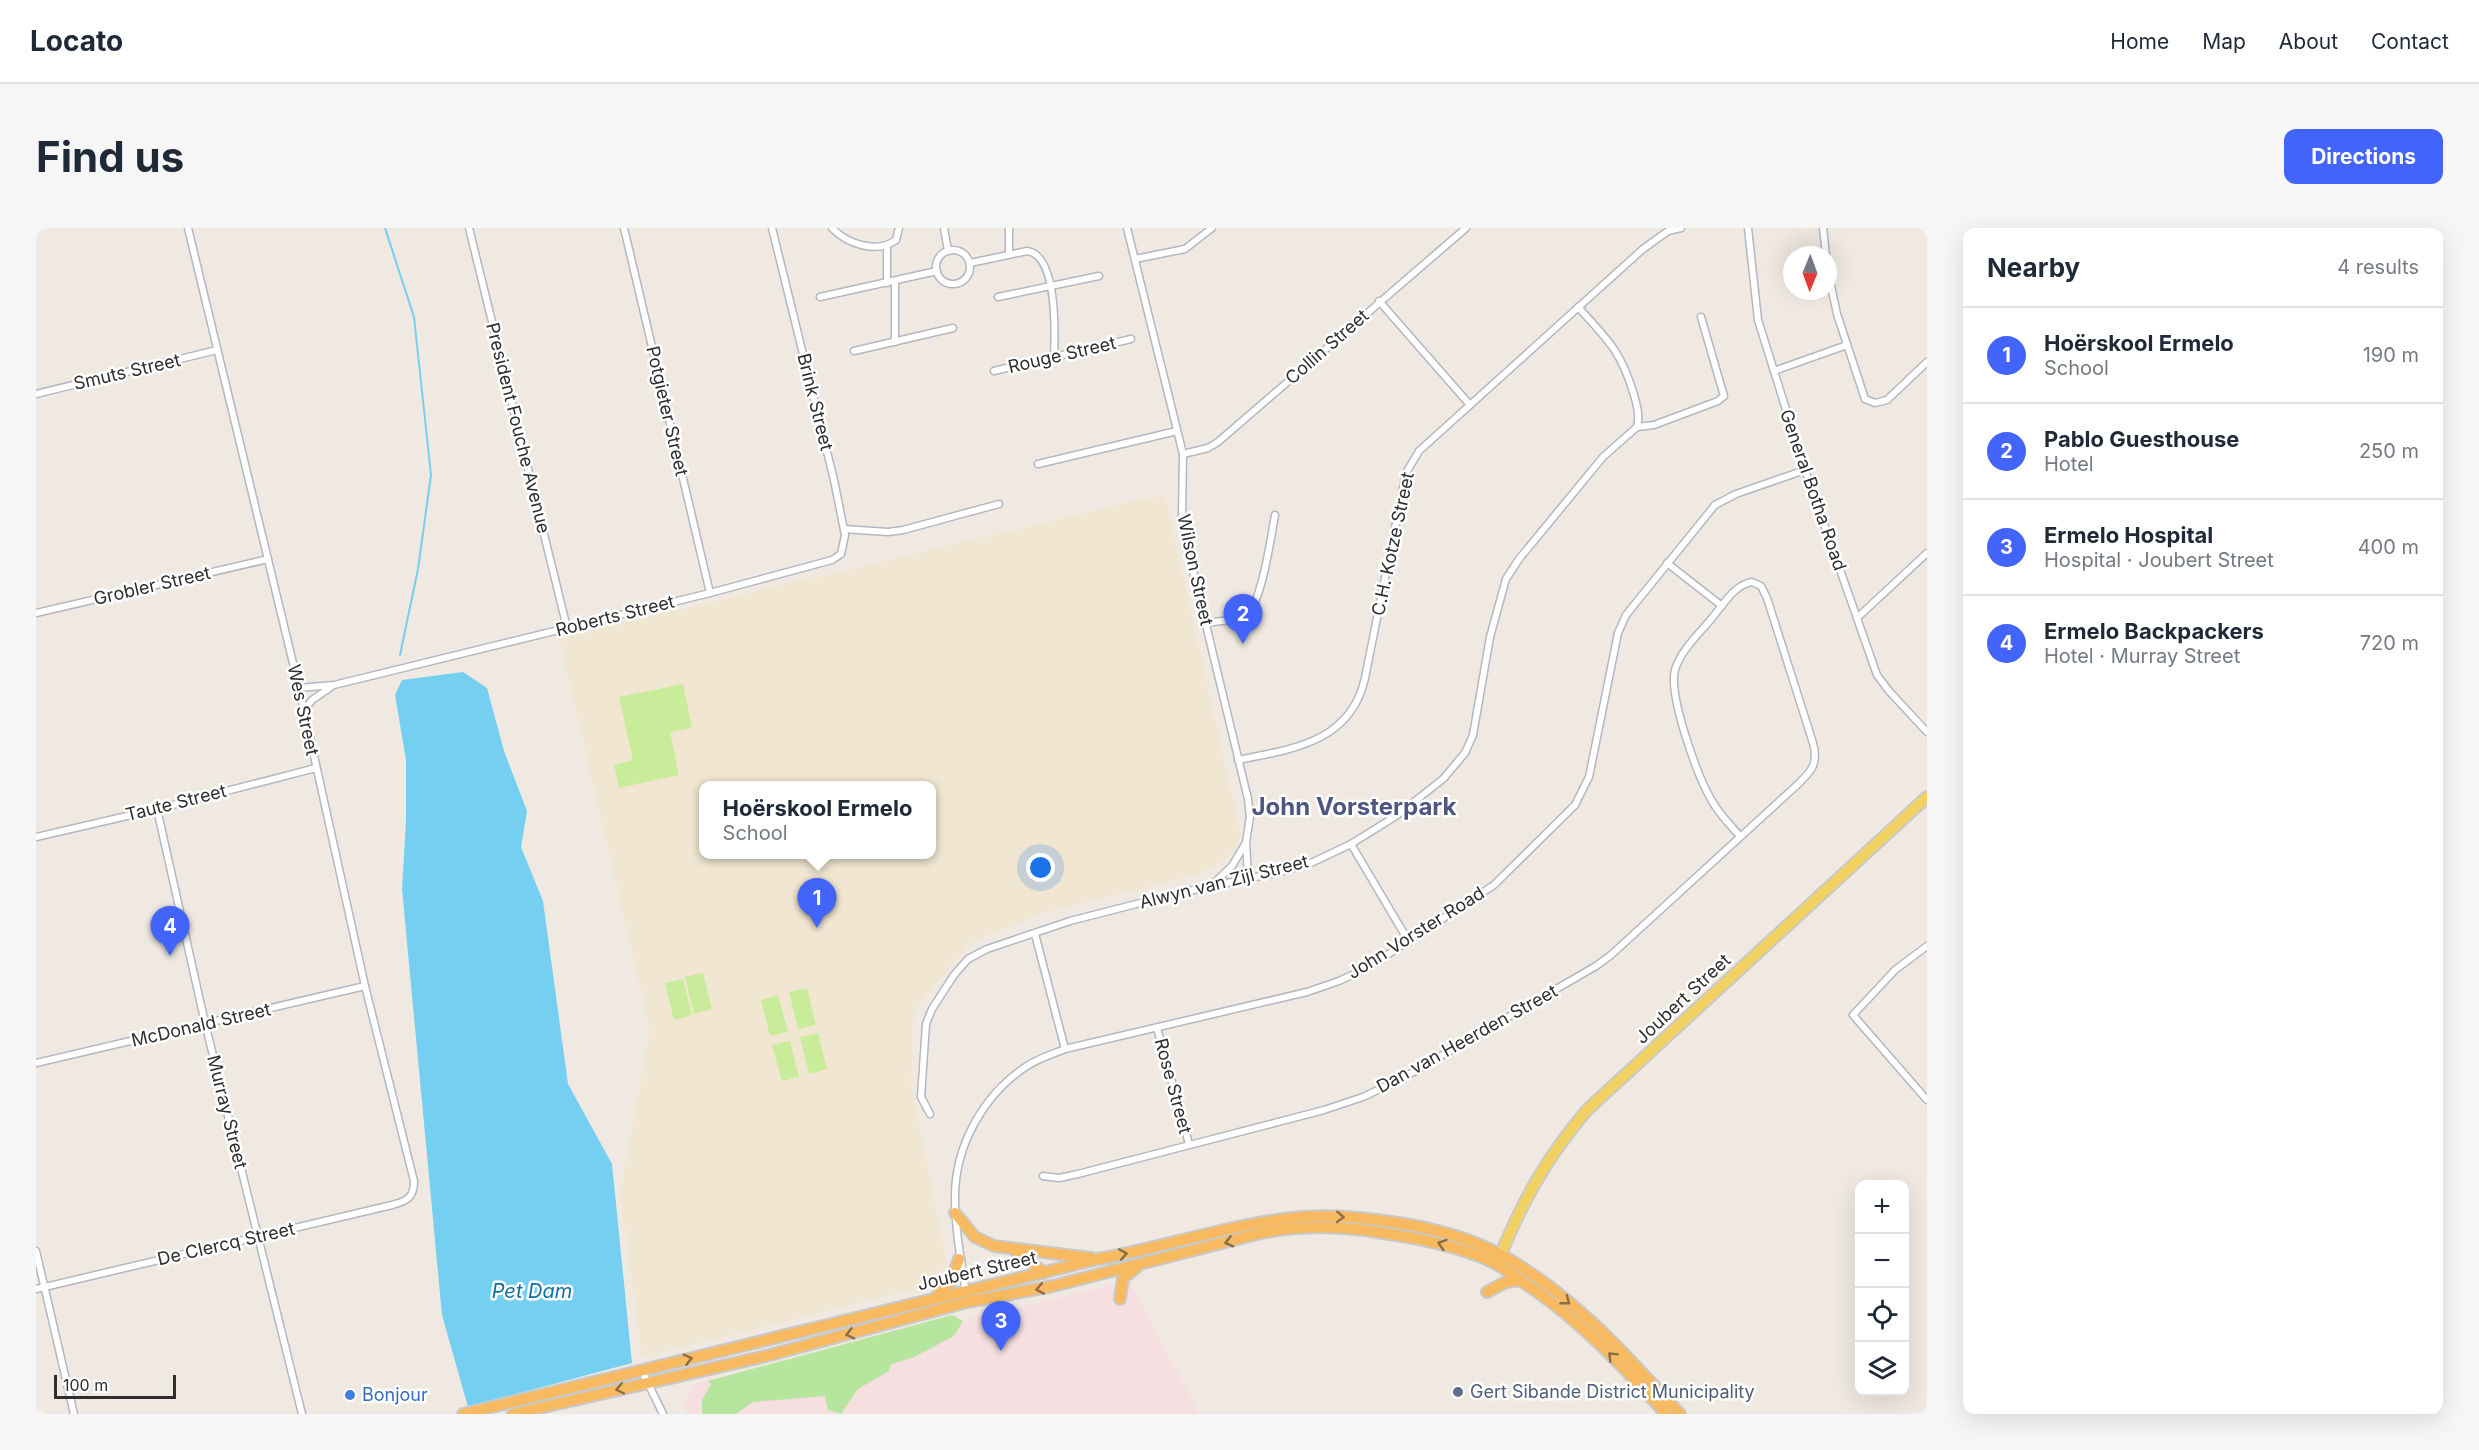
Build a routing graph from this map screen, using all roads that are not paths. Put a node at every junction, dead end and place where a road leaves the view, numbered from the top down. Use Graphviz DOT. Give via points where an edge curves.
graph roads {
  1 [pos="188,228"];
  2 [pos="469,228"];
  3 [pos="624,228"];
  4 [pos="772,228"];
  5 [pos="832,228"];
  6 [pos="899,228"];
  7 [pos="944,228"];
  8 [pos="1009,228"];
  9 [pos="1127,228"];
  10 [pos="1212,228"];
  11 [pos="1466,228"];
  12 [pos="1681,228"];
  13 [pos="1748,228"];
  14 [pos="1823,228"];
  15 [pos="887,245"];
  16 [pos="1825,246"];
  17 [pos="948,251"];
  18 [pos="1009,254"];
  19 [pos="1135,260"];
  20 [pos="970,263"];
  21 [pos="937,271"];
  22 [pos="1099,276"];
  23 [pos="895,282"];
  24 [pos="887,283"];
  25 [pos="1050,286"];
  26 [pos="820,297"];
  27 [pos="998,297"];
  28 [pos="1833,300"];
  29 [pos="1379,301"];
  30 [pos="1578,308"];
  31 [pos="1701,317"];
  32 [pos="953,328"];
  33 [pos="1131,339"];
  34 [pos="895,342"];
  35 [pos="1846,345"];
  36 [pos="217,351"];
  37 [pos="854,351"];
  38 [pos="1054,358"];
  39 [pos="1927,362"];
  40 [pos="994,371"];
  41 [pos="1774,371"];
  42 [pos="36,394"];
  43 [pos="1470,405"];
  44 [pos="1637,428"];
  45 [pos="1177,430"];
  46 [pos="1183,454"];
  47 [pos="1038,464"];
  48 [pos="1805,470"];
  49 [pos="999,504"];
  50 [pos="1275,515"];
  51 [pos="844,529"];
  52 [pos="1927,553"];
  53 [pos="268,559"];
  54 [pos="821,563"];
  55 [pos="1667,563"];
  56 [pos="710,593"];
  57 [pos="1722,606"];
  58 [pos="36,613"];
  59 [pos="1857,618"];
  60 [pos="1206,623"];
  61 [pos="567,628"];
  62 [pos="334,685"];
  63 [pos="299,688"];
  64 [pos="303,712"];
  65 [pos="1927,732"];
  66 [pos="1238,760"];
  67 [pos="316,768"];
  68 [pos="1927,797"];
  69 [pos="157,809"];
  70 [pos="1740,836"];
  71 [pos="36,837"];
  72 [pos="1246,842"];
  73 [pos="1351,844"];
  74 [pos="1248,877"];
  75 [pos="1212,885"];
  76 [pos="1035,934"];
  77 [pos="1409,942"];
  78 [pos="1927,946"];
  79 [pos="365,986"];
  80 [pos="205,1023"];
  81 [pos="1157,1028"];
  82 [pos="1065,1049"];
  83 [pos="36,1063"];
  84 [pos="1927,1100"];
  85 [pos="930,1114"];
  86 [pos="1189,1144"];
  87 [pos="1043,1176"];
  88 [pos="413,1193"];
  89 [pos="956,1213"];
  90 [pos="257,1236"];
  91 [pos="1014,1250"];
  92 [pos="36,1251"];
  93 [pos="959,1259"];
  94 [pos="1098,1259"];
  95 [pos="1499,1260"];
  96 [pos="1139,1265"];
  97 [pos="1044,1273"];
  98 [pos="1521,1280"];
  99 [pos="45,1287"];
  100 [pos="36,1289"];
  101 [pos="965,1290"];
  102 [pos="1487,1292"];
  103 [pos="937,1296"];
  104 [pos="1119,1299"];
  105 [pos="967,1302"];
  106 [pos="642,1371"];
  107 [pos="647,1383"];
  108 [pos="530,1404"];
  109 [pos="74,1414"];
  110 [pos="302,1414"];
  111 [pos="463,1414"];
  112 [pos="513,1414"];
  113 [pos="663,1414"];
  114 [pos="1666,1414"];
  115 [pos="1680,1414"];
  1 -- 36 [label="street, Wes Street"];
  2 -- 61 [label="street, President Fouche Avenue"];
  3 -- 56 [label="street, Potgieter Street"];
  4 -- 51 [label="street, Brink Street"];
  5 -- 15 [label="street" via="851,243"];
  6 -- 15 [label="street" via="896,240"];
  7 -- 17 [label="street"];
  8 -- 18 [label="street"];
  9 -- 19 [label="street, Wilson Street"];
  10 -- 19 [label="street" via="1185,249"];
  11 -- 29 [label="street, Collin Street"];
  12 -- 30 [label="street, C.H. Kotze Street" via="1659,236"];
  13 -- 41 [label="street, General Botha Road" via="1758,320"];
  14 -- 16 [label="street"];
  15 -- 24 [label="street"];
  17 -- 20 [label="street" via="963,254"];
  17 -- 21 [label="street" via="939,258"];
  18 -- 20 [label="street"];
  18 -- 25 [label="street" via="1034,252 1041,258"];
  19 -- 45 [label="street, Wilson Street"];
  20 -- 21 [label="street" via="969,275 956,284 945,282"];
  21 -- 23 [label="street"];
  22 -- 25 [label="street"];
  23 -- 24 [label="street"];
  23 -- 34 [label="street"];
  24 -- 26 [label="street"];
  25 -- 27 [label="street"];
  25 -- 38 [label="street" via="1055,318"];
  28 -- 35 [label="street"];
  29 -- 43 [label="street"];
  29 -- 46 [label="street, Collin Street" via="1218,442"];
  30 -- 43 [label="street, C.H. Kotze Street"];
  30 -- 44 [label="street" via="1611,343 1624,365 1637,407"];
  31 -- 44 [label="street" via="1723,398"];
  32 -- 34 [label="street"];
  33 -- 38 [label="street, Rouge Street"];
  34 -- 37 [label="street"];
  35 -- 39 [label="street" via="1863,394 1867,401 1875,403 1887,400"];
  35 -- 41 [label="street"];
  36 -- 42 [label="street, Smuts Street"];
  36 -- 53 [label="street, Wes Street"];
  38 -- 40 [label="street, Rouge Street"];
  41 -- 48 [label="street, General Botha Road"];
  43 -- 66 [label="street, C.H. Kotze Street" via="1419,451 1406,472 1357,702 1331,731 1310,744"];
  44 -- 73 [label="street, Alwyn van Zijl Street" via="1603,457 1506,579 1490,637 1473,735 1465,753 1420,798"];
  45 -- 46 [label="street, Wilson Street"];
  45 -- 47 [label="street"];
  46 -- 60 [label="street, Wilson Street" via="1184,531"];
  48 -- 55 [label="street, John Vorster Road" via="1736,494 1715,506"];
  48 -- 59 [label="street, General Botha Road"];
  49 -- 51 [label="street" via="903,530"];
  50 -- 60 [label="street" via="1260,587 1251,609 1238,618"];
  51 -- 54 [label="street, Brink Street" via="841,554"];
  52 -- 59 [label="street"];
  53 -- 58 [label="street, Grobler Street"];
  53 -- 63 [label="street, Wes Street"];
  54 -- 56 [label="street, Roberts Street"];
  55 -- 57 [label="street"];
  55 -- 77 [label="street, John Vorster Road" via="1626,615 1618,633 1582,796 1494,885"];
  56 -- 61 [label="street, Roberts Street"];
  57 -- 70 [label="street, Dan van Heerden Street" via="1678,663 1674,687 1707,792"];
  57 -- 70 [label="street, Dan van Heerden Street" via="1746,583 1761,586 1816,754 1810,773"];
  59 -- 65 [label="street, General Botha Road" via="1881,682"];
  60 -- 66 [label="street, Wilson Street"];
  61 -- 62 [label="street, Roberts Street"];
  62 -- 63 [label="street"];
  62 -- 64 [label="street" via="312,700"];
  63 -- 64 [label="street, Wes Street"];
  64 -- 67 [label="street, Wes Street"];
  66 -- 72 [label="street, Wilson Street" via="1250,808"];
  67 -- 69 [label="street, Taute Street"];
  67 -- 79 [label="street, Wes Street"];
  68 -- 95 [label="main road, Joubert Street" via="1587,1110 1544,1166"];
  69 -- 71 [label="street, Taute Street"];
  69 -- 80 [label="street, Murray Street"];
  70 -- 86 [label="street, Dan van Heerden Street" via="1596,966 1403,1078 1324,1110"];
  72 -- 74 [label="street, Wilson Street"];
  72 -- 75 [label="street" via="1232,866"];
  73 -- 74 [label="street, Alwyn van Zijl Street" via="1311,863"];
  73 -- 77 [label="street"];
  74 -- 75 [label="street, Alwyn van Zijl Street"];
  75 -- 76 [label="street, Alwyn van Zijl Street" via="1070,921"];
  76 -- 82 [label="street"];
  76 -- 85 [label="street, Alwyn van Zijl Street" via="968,959 932,1009 924,1039 921,1097"];
  77 -- 81 [label="street, John Vorster Road" via="1367,968 1324,987"];
  78 -- 84 [label="street" via="1888,977 1852,1015"];
  79 -- 80 [label="street, McDonald Street"];
  79 -- 88 [label="street, Wes Street" via="414,1181"];
  80 -- 83 [label="street, McDonald Street"];
  80 -- 90 [label="street, Murray Street"];
  81 -- 82 [label="street, John Vorster Road"];
  81 -- 86 [label="street, Rose Street"];
  82 -- 89 [label="street, John Vorster Road" via="1029,1064 1010,1078 981,1111 959,1164"];
  86 -- 87 [label="street, Dan van Heerden Street" via="1068,1177"];
  88 -- 90 [label="street, De Clercq Street" via="393,1205"];
  89 -- 91 [label="highway" via="982,1241"];
  89 -- 93 [label="street, John Vorster Road"];
  90 -- 99 [label="street, De Clercq Street"];
  90 -- 110 [label="street, Murray Street"];
  91 -- 94 [label="highway"];
  91 -- 97 [label="highway"];
  92 -- 99 [label="street"];
  93 -- 101 [label="street, John Vorster Road"];
  93 -- 103 [label="highway" via="951,1281"];
  94 -- 95 [label="highway, Joubert Street, one-way" via="1256,1224 1322,1216 1417,1227 1473,1244"];
  94 -- 97 [label="highway, Joubert Street"];
  95 -- 96 [label="highway, Joubert Street, one-way" via="1429,1240 1322,1228 1268,1232"];
  95 -- 98 [label="highway"];
  95 -- 115 [label="highway, one-way" via="1549,1288 1599,1328"];
  96 -- 104 [label="highway" via="1124,1278"];
  96 -- 105 [label="highway, Joubert Street, one-way"];
  97 -- 101 [label="highway, Joubert Street"];
  98 -- 102 [label="highway" via="1506,1282"];
  114 -- 98 [label="highway, one-way" via="1592,1335"];
  99 -- 100 [label="street, De Clercq Street"];
  99 -- 109 [label="street"];
  101 -- 103 [label="highway, Joubert Street"];
  101 -- 105 [label="street, John Vorster Road"];
  106 -- 103 [label="highway, Joubert Street, one-way"];
  105 -- 107 [label="highway, Joubert Street, one-way" via="766,1356"];
  106 -- 107 [label="street"];
  106 -- 108 [label="highway, Joubert Street"];
  107 -- 108 [label="highway, Joubert Street, one-way"];
  107 -- 113 [label="street"];
  108 -- 111 [label="highway, Joubert Street"];
  108 -- 112 [label="highway, Joubert Street"];
}
